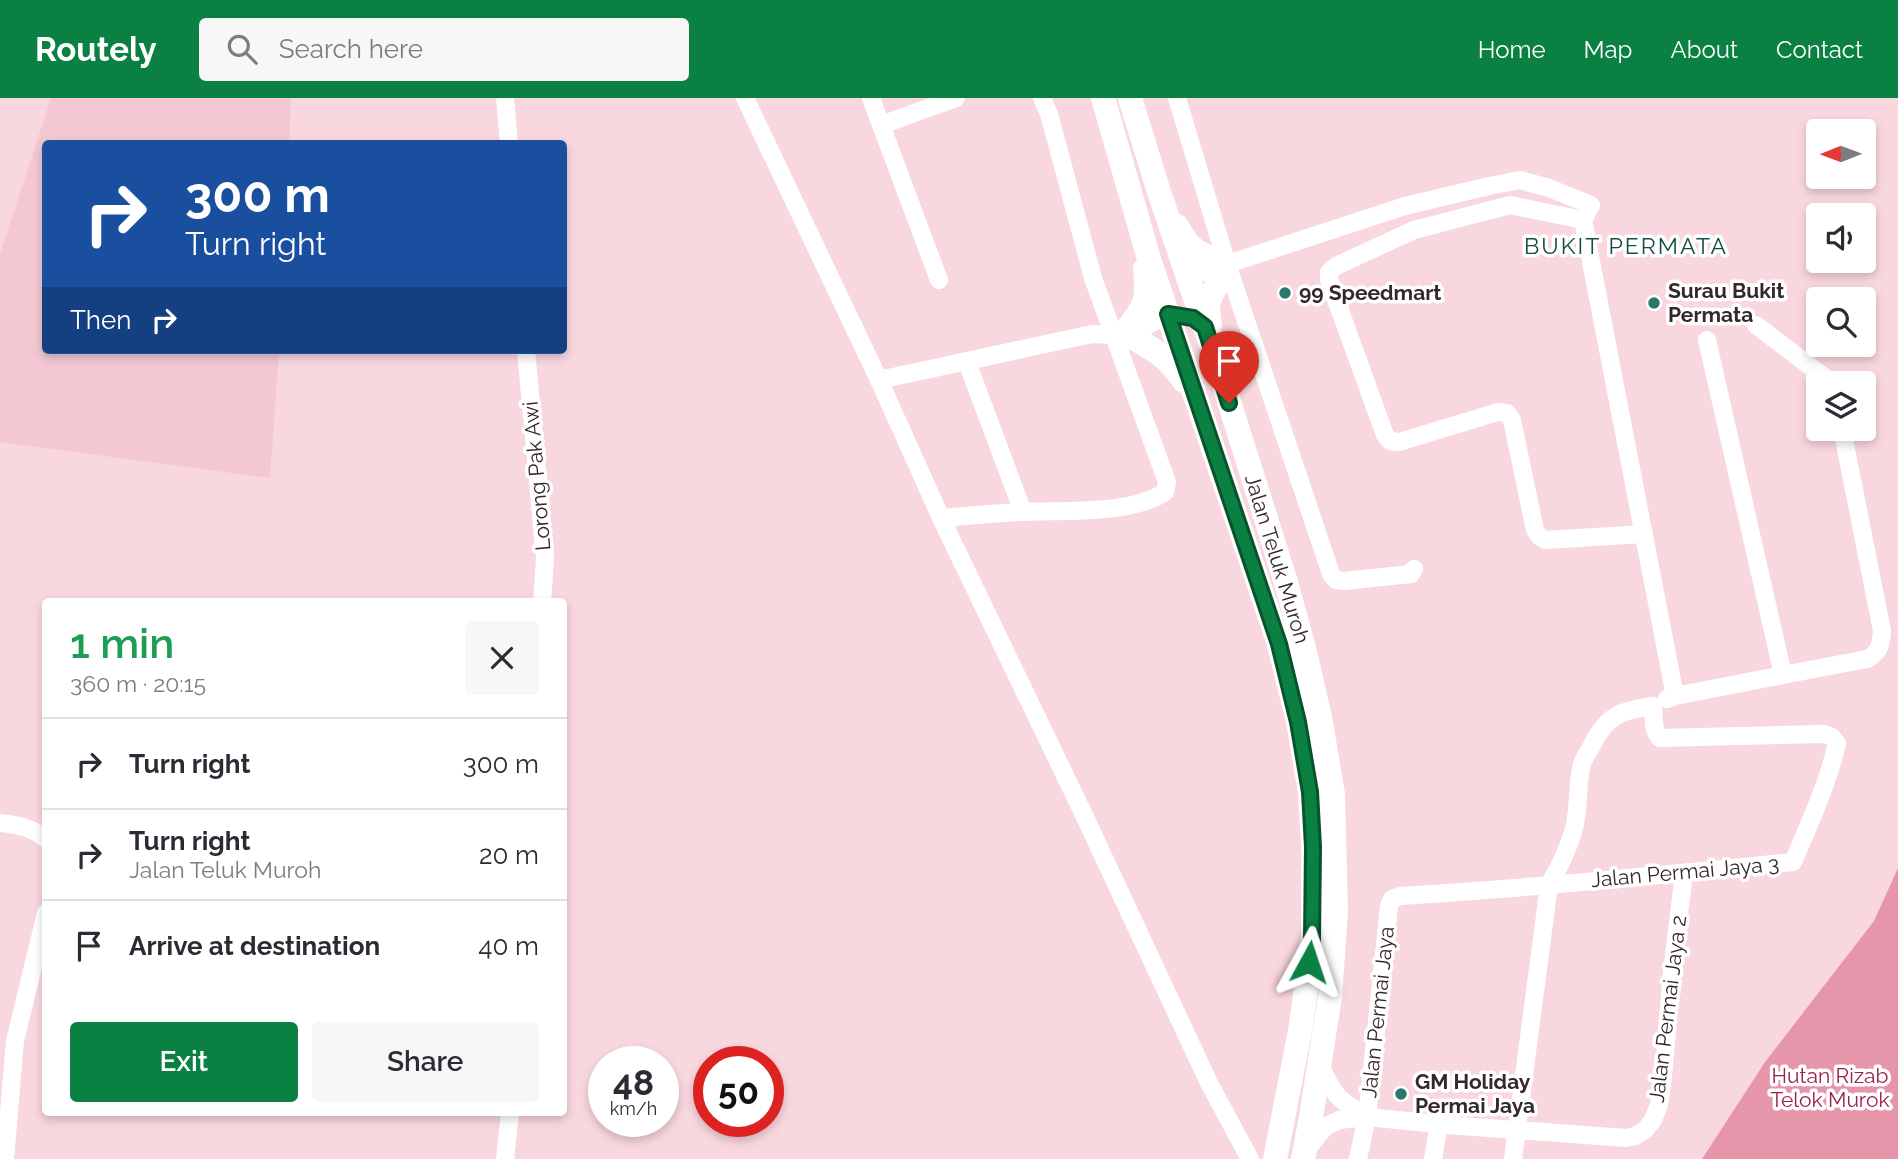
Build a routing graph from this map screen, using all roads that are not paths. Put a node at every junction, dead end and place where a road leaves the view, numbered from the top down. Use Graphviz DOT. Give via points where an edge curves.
graph roads {
  1 [pos="505,98"];
  2 [pos="745,98"];
  3 [pos="871,98"];
  4 [pos="956,98"];
  5 [pos="1042,98"];
  6 [pos="1103,98"];
  7 [pos="1130,98"];
  8 [pos="1177,98"];
  9 [pos="881,125"];
  10 [pos="509,140"];
  11 [pos="1159,192"];
  12 [pos="1587,213"];
  13 [pos="1146,248"];
  14 [pos="1227,264"];
  15 [pos="1188,277"];
  16 [pos="939,280"];
  17 [pos="1168,314"];
  18 [pos="1756,325"];
  19 [pos="1205,327"];
  20 [pos="1120,334"];
  21 [pos="1707,340"];
  22 [pos="526,354"];
  23 [pos="1215,357"];
  24 [pos="967,362"];
  25 [pos="1816,371"];
  26 [pos="879,380"];
  27 [pos="1197,398"];
  28 [pos="1844,441"];
  29 [pos="1023,512"];
  30 [pos="941,518"];
  31 [pos="1644,534"];
  32 [pos="1414,569"];
  33 [pos="541,598"];
  34 [pos="1783,675"];
  35 [pos="1675,696"];
  36 [pos="1653,706"];
  37 [pos="0,823"];
  38 [pos="42,836"];
  39 [pos="1684,873"];
  40 [pos="1549,885"];
  41 [pos="1389,906"];
  42 [pos="42,930"];
  43 [pos="1320,1063"];
  44 [pos="510,1116"];
  45 [pos="1367,1117"];
  46 [pos="1439,1124"];
  47 [pos="1517,1130"];
  48 [pos="1303,1156"];
  49 [pos="5,1159"];
  50 [pos="505,1159"];
  51 [pos="1250,1159"];
  52 [pos="1275,1159"];
  53 [pos="1358,1159"];
  54 [pos="1433,1159"];
  55 [pos="1513,1159"];
  1 -- 10 [label="street"];
  2 -- 26 [label="street"];
  3 -- 9 [label="street"];
  4 -- 9 [label="street"];
  5 -- 20 [label="street" via="1093,278"];
  6 -- 13 [label="main road, Jalan Teluk Muroh"];
  7 -- 11 [label="main road, Jalan Teluk Muroh"];
  8 -- 14 [label="street"];
  9 -- 16 [label="street"];
  11 -- 14 [label="main road" via="1185,241 1202,255"];
  11 -- 15 [label="main road, Jalan Teluk Muroh"];
  12 -- 14 [label="street" via="1549,188 1520,180 1405,206"];
  12 -- 31 [label="street"];
  12 -- 31 [label="street" via="1510,205 1414,230 1336,266 1329,272 1329,280 1390,441 1507,413 1539,536 1545,540"];
  13 -- 15 [label="main road" via="1164,270"];
  13 -- 17 [label="main road, Jalan Teluk Muroh"];
  13 -- 20 [label="main road" via="1146,301"];
  14 -- 15 [label="street"];
  14 -- 23 [label="main road" via="1209,300"];
  14 -- 32 [label="street" via="1331,574 1344,581 1411,575"];
  15 -- 17 [label="main road"];
  15 -- 19 [label="main road, Jalan Teluk Muroh"];
  17 -- 19 [label="main road" via="1193,318"];
  17 -- 20 [label="street"];
  17 -- 27 [label="main road, Jalan Teluk Muroh"];
  18 -- 25 [label="street"];
  19 -- 23 [label="main road, Jalan Teluk Muroh"];
  20 -- 24 [label="street" via="1092,334"];
  20 -- 27 [label="main road" via="1160,353"];
  20 -- 29 [label="street" via="1167,482 1165,492 1155,499 1104,510"];
  21 -- 34 [label="street"];
  22 -- 33 [label="street, Lorong Pak Awi" via="545,559"];
  23 -- 43 [label="main road, Jalan Teluk Muroh" via="1301,637 1333,794 1336,911"];
  24 -- 26 [label="street"];
  24 -- 29 [label="street"];
  26 -- 30 [label="street"];
  27 -- 52 [label="main road, Jalan Teluk Muroh" via="1279,644 1310,792 1312,939"];
  28 -- 34 [label="street" via="1881,643 1867,659"];
  29 -- 30 [label="street"];
  30 -- 51 [label="street" via="1209,1083"];
  31 -- 35 [label="street"];
  34 -- 35 [label="street"];
  35 -- 36 [label="street"];
  36 -- 39 [label="street, Jalan Permai Jaya 3" via="1660,738 1824,734 1837,744 1821,798 1793,862"];
  36 -- 40 [label="street" via="1617,714 1596,736 1582,764 1574,826 1562,864"];
  37 -- 38 [label="street" via="22,825"];
  39 -- 40 [label="street, Jalan Permai Jaya 3"];
  39 -- 47 [label="street, Jalan Permai Jaya 2" via="1659,1105 1653,1120 1645,1130 1626,1138"];
  40 -- 41 [label="street, Jalan Permai Jaya 3" via="1400,896"];
  40 -- 47 [label="street"];
  41 -- 45 [label="street, Jalan Permai Jaya"];
  42 -- 49 [label="street" via="15,1041"];
  43 -- 45 [label="street" via="1343,1103"];
  43 -- 48 [label="main road, Jalan Teluk Muroh"];
  44 -- 50 [label="street"];
  45 -- 46 [label="street"];
  45 -- 48 [label="street" via="1339,1120 1325,1127"];
  45 -- 53 [label="street, Jalan Permai Jaya"];
  46 -- 47 [label="street"];
  46 -- 54 [label="street"];
  47 -- 55 [label="street"];
}
